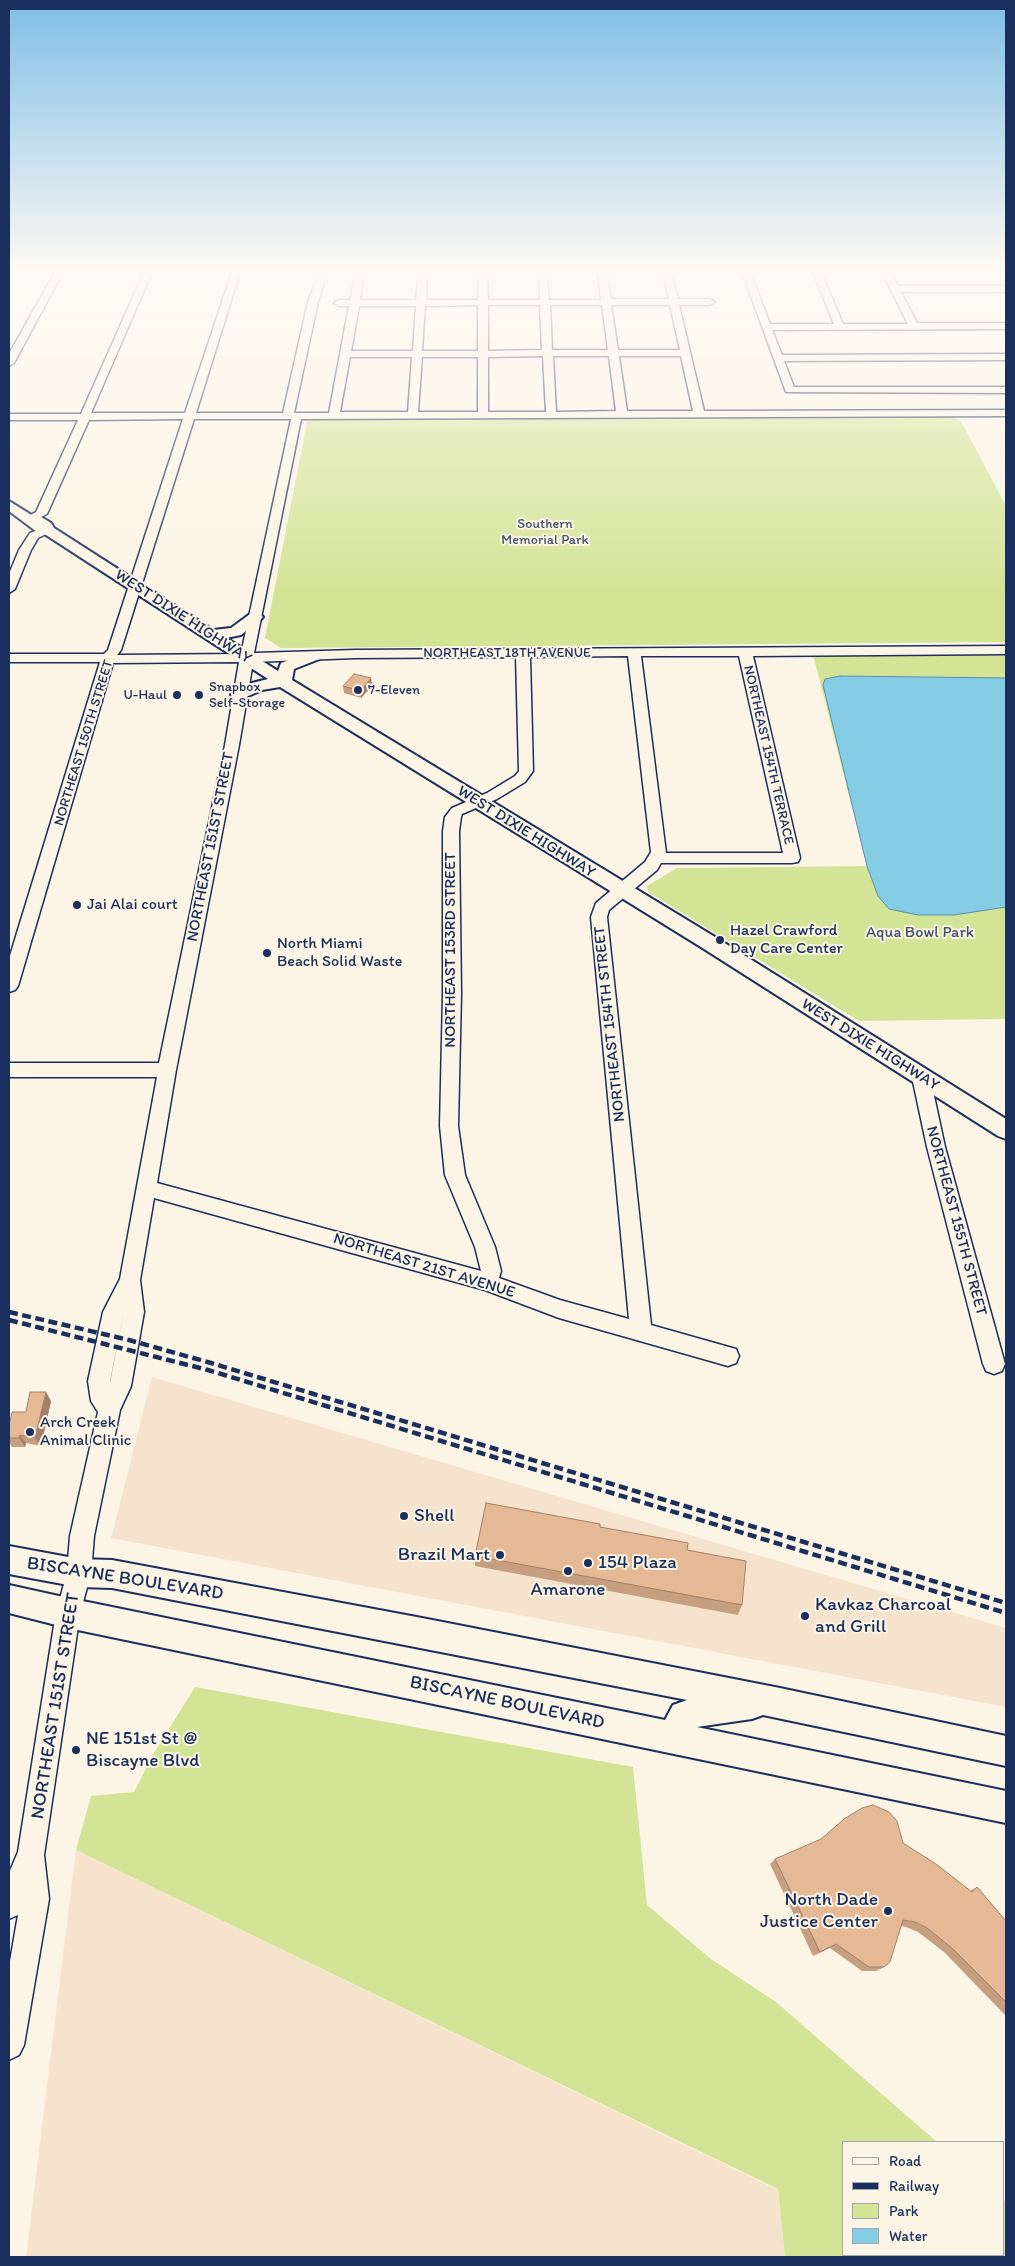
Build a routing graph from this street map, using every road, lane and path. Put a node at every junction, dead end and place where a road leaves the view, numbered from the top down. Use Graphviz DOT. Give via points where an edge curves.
graph roads {
  1 [pos="102,378"];
  2 [pos="202,378"];
  3 [pos="299,378"];
  4 [pos="341,378"];
  5 [pos="416,378"];
  6 [pos="483,378"];
  7 [pos="549,378"];
  8 [pos="617,378"];
  9 [pos="691,378"];
  10 [pos="785,378"];
  11 [pos="1006,390"];
  12 [pos="699,413"];
  13 [pos="1006,413"];
  14 [pos="334,414"];
  15 [pos="413,414"];
  16 [pos="483,414"];
  17 [pos="551,414"];
  18 [pos="622,414"];
  19 [pos="292,415"];
  20 [pos="85,416"];
  21 [pos="190,416"];
  22 [pos="9,417"];
  23 [pos="9,505"];
  24 [pos="30,520"];
  25 [pos="48,530"];
  26 [pos="135,586"];
  27 [pos="9,589"];
  28 [pos="255,617"];
  29 [pos="210,635"];
  30 [pos="1006,650"];
  31 [pos="745,651"];
  32 [pos="634,652"];
  33 [pos="522,653"];
  34 [pos="316,655"];
  35 [pos="9,658"];
  36 [pos="108,658"];
  37 [pos="247,658"];
  38 [pos="283,682"];
  39 [pos="239,695"];
  40 [pos="477,801"];
  41 [pos="657,858"];
  42 [pos="620,890"];
  43 [pos="9,986"];
  44 [pos="9,1070"];
  45 [pos="167,1070"];
  46 [pos="921,1077"];
  47 [pos="1006,1130"];
  48 [pos="147,1188"];
  49 [pos="130,1280"];
  50 [pos="487,1282"];
  51 [pos="640,1332"];
  52 [pos="728,1356"];
  53 [pos="994,1364"];
  54 [pos="109,1410"];
  55 [pos="9,1560"];
  56 [pos="79,1573"];
  57 [pos="9,1599"];
  58 [pos="68,1613"];
  59 [pos="771,1701"];
  60 [pos="673,1738"];
  61 [pos="1006,1751"];
  62 [pos="1006,1807"];
  63 [pos="31,1855"];
  64 [pos="9,1905"];
  65 [pos="9,2045"];
  1 -- 20 [label="street"];
  2 -- 21 [label="street, NORTHEAST 150TH STREET"];
  3 -- 19 [label="street, NORTHEAST 151ST STREET"];
  4 -- 14 [label="street"];
  5 -- 15 [label="street"];
  6 -- 16 [label="street"];
  7 -- 17 [label="street"];
  8 -- 18 [label="street"];
  9 -- 12 [label="street"];
  10 -- 11 [label="street" via="790,390"];
  12 -- 13 [label="street"];
  12 -- 18 [label="street"];
  14 -- 15 [label="street"];
  14 -- 19 [label="street"];
  15 -- 16 [label="street"];
  16 -- 17 [label="street"];
  17 -- 18 [label="street"];
  19 -- 21 [label="street"];
  19 -- 28 [label="street, NORTHEAST 151ST STREET"];
  20 -- 21 [label="street"];
  20 -- 22 [label="street"];
  20 -- 24 [label="street" via="41,514"];
  21 -- 26 [label="street, NORTHEAST 150TH STREET"];
  23 -- 24 [label="main road, WEST DIXIE HIGHWAY"];
  24 -- 25 [label="main road, WEST DIXIE HIGHWAY" via="41,529"];
  25 -- 26 [label="main road, WEST DIXIE HIGHWAY"];
  25 -- 27 [label="street" via="34,536"];
  26 -- 29 [label="main road, WEST DIXIE HIGHWAY"];
  26 -- 36 [label="street, NORTHEAST 150TH STREET" via="114,650"];
  28 -- 29 [label="main road" via="235,632"];
  28 -- 37 [label="street, NORTHEAST 151ST STREET"];
  29 -- 37 [label="main road, WEST DIXIE HIGHWAY"];
  30 -- 31 [label="street, NORTHEAST 18TH AVENUE"];
  31 -- 32 [label="street, NORTHEAST 18TH AVENUE"];
  31 -- 41 [label="street, NORTHEAST 154TH TERRACE" via="792,858"];
  32 -- 33 [label="street, NORTHEAST 18TH AVENUE"];
  32 -- 41 [label="street" via="660,847"];
  33 -- 34 [label="street, NORTHEAST 18TH AVENUE"];
  33 -- 40 [label="street, NORTHEAST 153RD STREET" via="526,771 492,796"];
  34 -- 37 [label="street, NORTHEAST 18TH AVENUE"];
  34 -- 38 [label="main road" via="287,666"];
  35 -- 36 [label="street, NORTHEAST 18TH AVENUE"];
  36 -- 37 [label="street, NORTHEAST 18TH AVENUE"];
  36 -- 43 [label="street, NORTHEAST 150TH STREET"];
  37 -- 38 [label="main road, WEST DIXIE HIGHWAY"];
  37 -- 39 [label="street, NORTHEAST 151ST STREET"];
  38 -- 39 [label="main road" via="258,686"];
  38 -- 40 [label="main road, WEST DIXIE HIGHWAY"];
  39 -- 45 [label="street, NORTHEAST 151ST STREET" via="232,745"];
  40 -- 42 [label="main road, WEST DIXIE HIGHWAY"];
  40 -- 50 [label="street, NORTHEAST 153RD STREET" via="454,814 451,831 449,1126 455,1175 491,1271"];
  41 -- 42 [label="street, NORTHEAST 154TH STREET"];
  42 -- 46 [label="main road, WEST DIXIE HIGHWAY"];
  42 -- 51 [label="street, NORTHEAST 154TH STREET" via="602,907 600,926"];
  44 -- 45 [label="street"];
  45 -- 48 [label="street, NORTHEAST 151ST STREET"];
  46 -- 47 [label="main road, WEST DIXIE HIGHWAY"];
  46 -- 53 [label="street, NORTHEAST 155TH STREET" via="936,1147"];
  48 -- 49 [label="street, NORTHEAST 151ST STREET"];
  48 -- 50 [label="street, NORTHEAST 21ST AVENUE"];
  49 -- 54 [label="street, NORTHEAST 151ST STREET" via="134,1312 120,1386"];
  50 -- 51 [label="street, NORTHEAST 21ST AVENUE" via="559,1309"];
  51 -- 52 [label="street, NORTHEAST 21ST AVENUE"];
  54 -- 56 [label="street, NORTHEAST 151ST STREET" via="82,1536"];
  55 -- 56 [label="main road, BISCAYNE BOULEVARD"];
  56 -- 58 [label="street, NORTHEAST 151ST STREET"];
  56 -- 59 [label="main road, BISCAYNE BOULEVARD" via="112,1574"];
  57 -- 58 [label="main road, BISCAYNE BOULEVARD"];
  58 -- 60 [label="main road, BISCAYNE BOULEVARD"];
  58 -- 63 [label="street, NORTHEAST 151ST STREET"];
  59 -- 60 [label="main road" via="684,1716"];
  59 -- 61 [label="main road, BISCAYNE BOULEVARD"];
  60 -- 62 [label="main road, BISCAYNE BOULEVARD"];
  63 -- 64 [label="street, NORTHEAST 151ST STREET"];
  63 -- 65 [label="street, NORTHEAST 151ST STREET" via="36,1899"];
}
